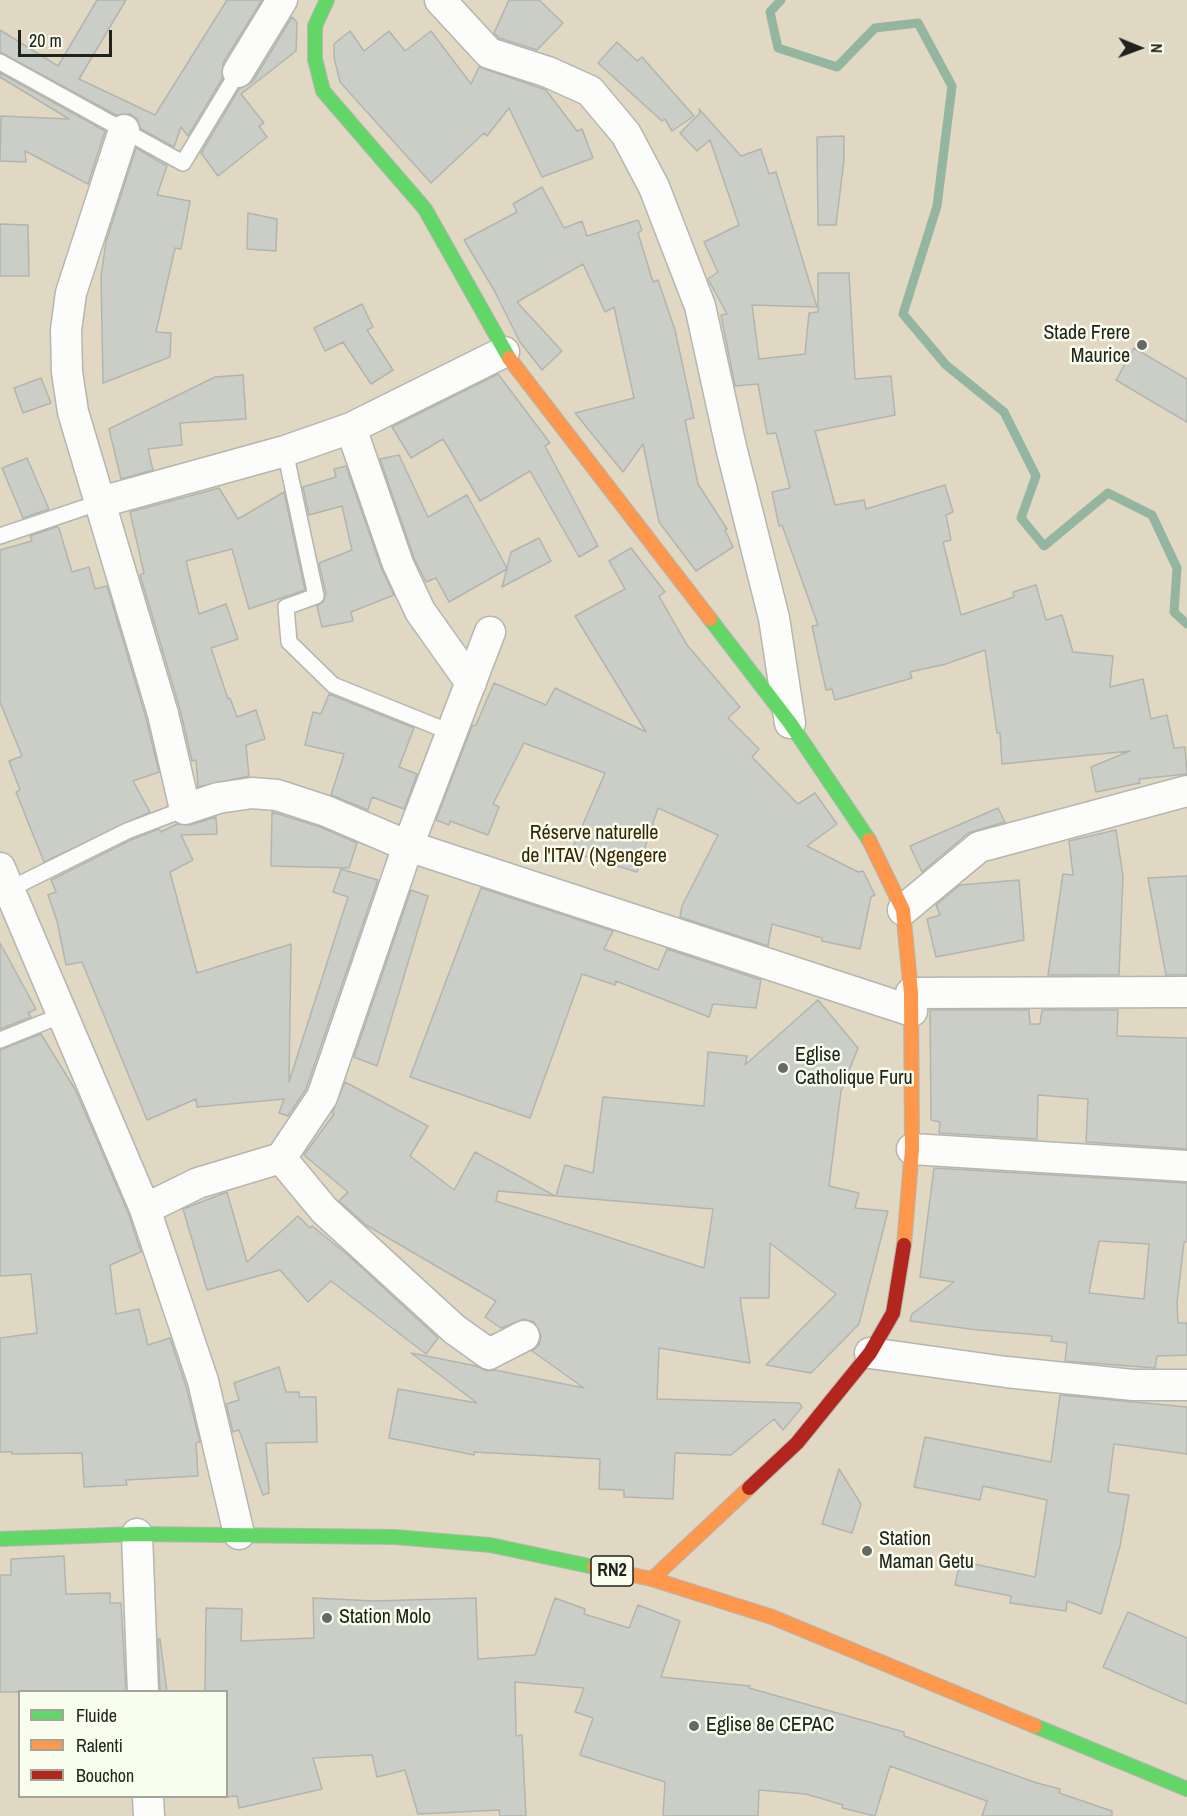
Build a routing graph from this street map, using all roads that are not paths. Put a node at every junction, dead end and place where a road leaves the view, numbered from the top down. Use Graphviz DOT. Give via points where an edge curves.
graph roads {
  1 [pos="282,0"];
  2 [pos="327,0"];
  3 [pos="440,0"];
  4 [pos="0,62"];
  5 [pos="238,72"];
  6 [pos="123,130"];
  7 [pos="504,352"];
  8 [pos="351,428"];
  9 [pos="285,451"];
  10 [pos="101,502"];
  11 [pos="0,536"];
  12 [pos="490,632"];
  13 [pos="471,684"];
  14 [pos="790,723"];
  15 [pos="450,732"];
  16 [pos="1187,791"];
  17 [pos="185,809"];
  18 [pos="408,846"];
  19 [pos="4,879"];
  20 [pos="903,910"];
  21 [pos="1187,992"];
  22 [pos="911,1002"];
  23 [pos="62,1015"];
  24 [pos="0,1040"];
  25 [pos="912,1149"];
  26 [pos="281,1158"];
  27 [pos="1187,1167"];
  28 [pos="145,1209"];
  29 [pos="524,1336"];
  30 [pos="870,1353"];
  31 [pos="1187,1385"];
  32 [pos="137,1534"];
  33 [pos="240,1534"];
  34 [pos="0,1539"];
  35 [pos="652,1579"];
  36 [pos="143,1690"];
  37 [pos="1187,1789"];
  38 [pos="148,1798"];
  39 [pos="149,1816"];
  1 -- 5 [label="street"];
  2 -- 7 [label="main road" via="315,26 315,59 323,91 425,209"];
  3 -- 14 [label="street" via="489,53 590,91 626,134 654,187 700,306 774,618"];
  4 -- 6 [label="lane"];
  5 -- 6 [label="lane" via="183,163"];
  6 -- 10 [label="street" via="71,293 66,330 73,412"];
  7 -- 8 [label="street"];
  7 -- 14 [label="main road"];
  8 -- 9 [label="street"];
  8 -- 13 [label="street" via="398,564 420,611"];
  9 -- 10 [label="street"];
  9 -- 15 [label="lane" via="316,596 286,607 289,642 333,685"];
  10 -- 11 [label="lane"];
  10 -- 17 [label="street" via="163,714"];
  12 -- 13 [label="street"];
  13 -- 15 [label="street"];
  14 -- 20 [label="main road" via="865,832"];
  15 -- 18 [label="street"];
  16 -- 20 [label="street" via="979,847"];
  17 -- 18 [label="street" via="218,798 252,793 277,795"];
  17 -- 19 [label="lane"];
  18 -- 22 [label="street"];
  18 -- 26 [label="street" via="322,1097"];
  19 -- 23 [label="street"];
  20 -- 22 [label="main road"];
  21 -- 22 [label="street"];
  22 -- 25 [label="main road"];
  23 -- 24 [label="lane"];
  23 -- 28 [label="street"];
  25 -- 27 [label="street"];
  25 -- 30 [label="main road" via="905,1238 893,1313"];
  26 -- 28 [label="street" via="198,1182"];
  26 -- 29 [label="street" via="324,1210 454,1329 489,1354"];
  28 -- 33 [label="street" via="203,1381"];
  30 -- 31 [label="street" via="1133,1385"];
  30 -- 35 [label="main road" via="797,1443"];
  32 -- 33 [label="main road, RN2"];
  32 -- 34 [label="main road, RN2"];
  32 -- 36 [label="street"];
  33 -- 35 [label="main road, RN2" via="395,1537 490,1545"];
  35 -- 37 [label="main road, RN2" via="772,1617"];
  38 -- 39 [label="street"];
}
